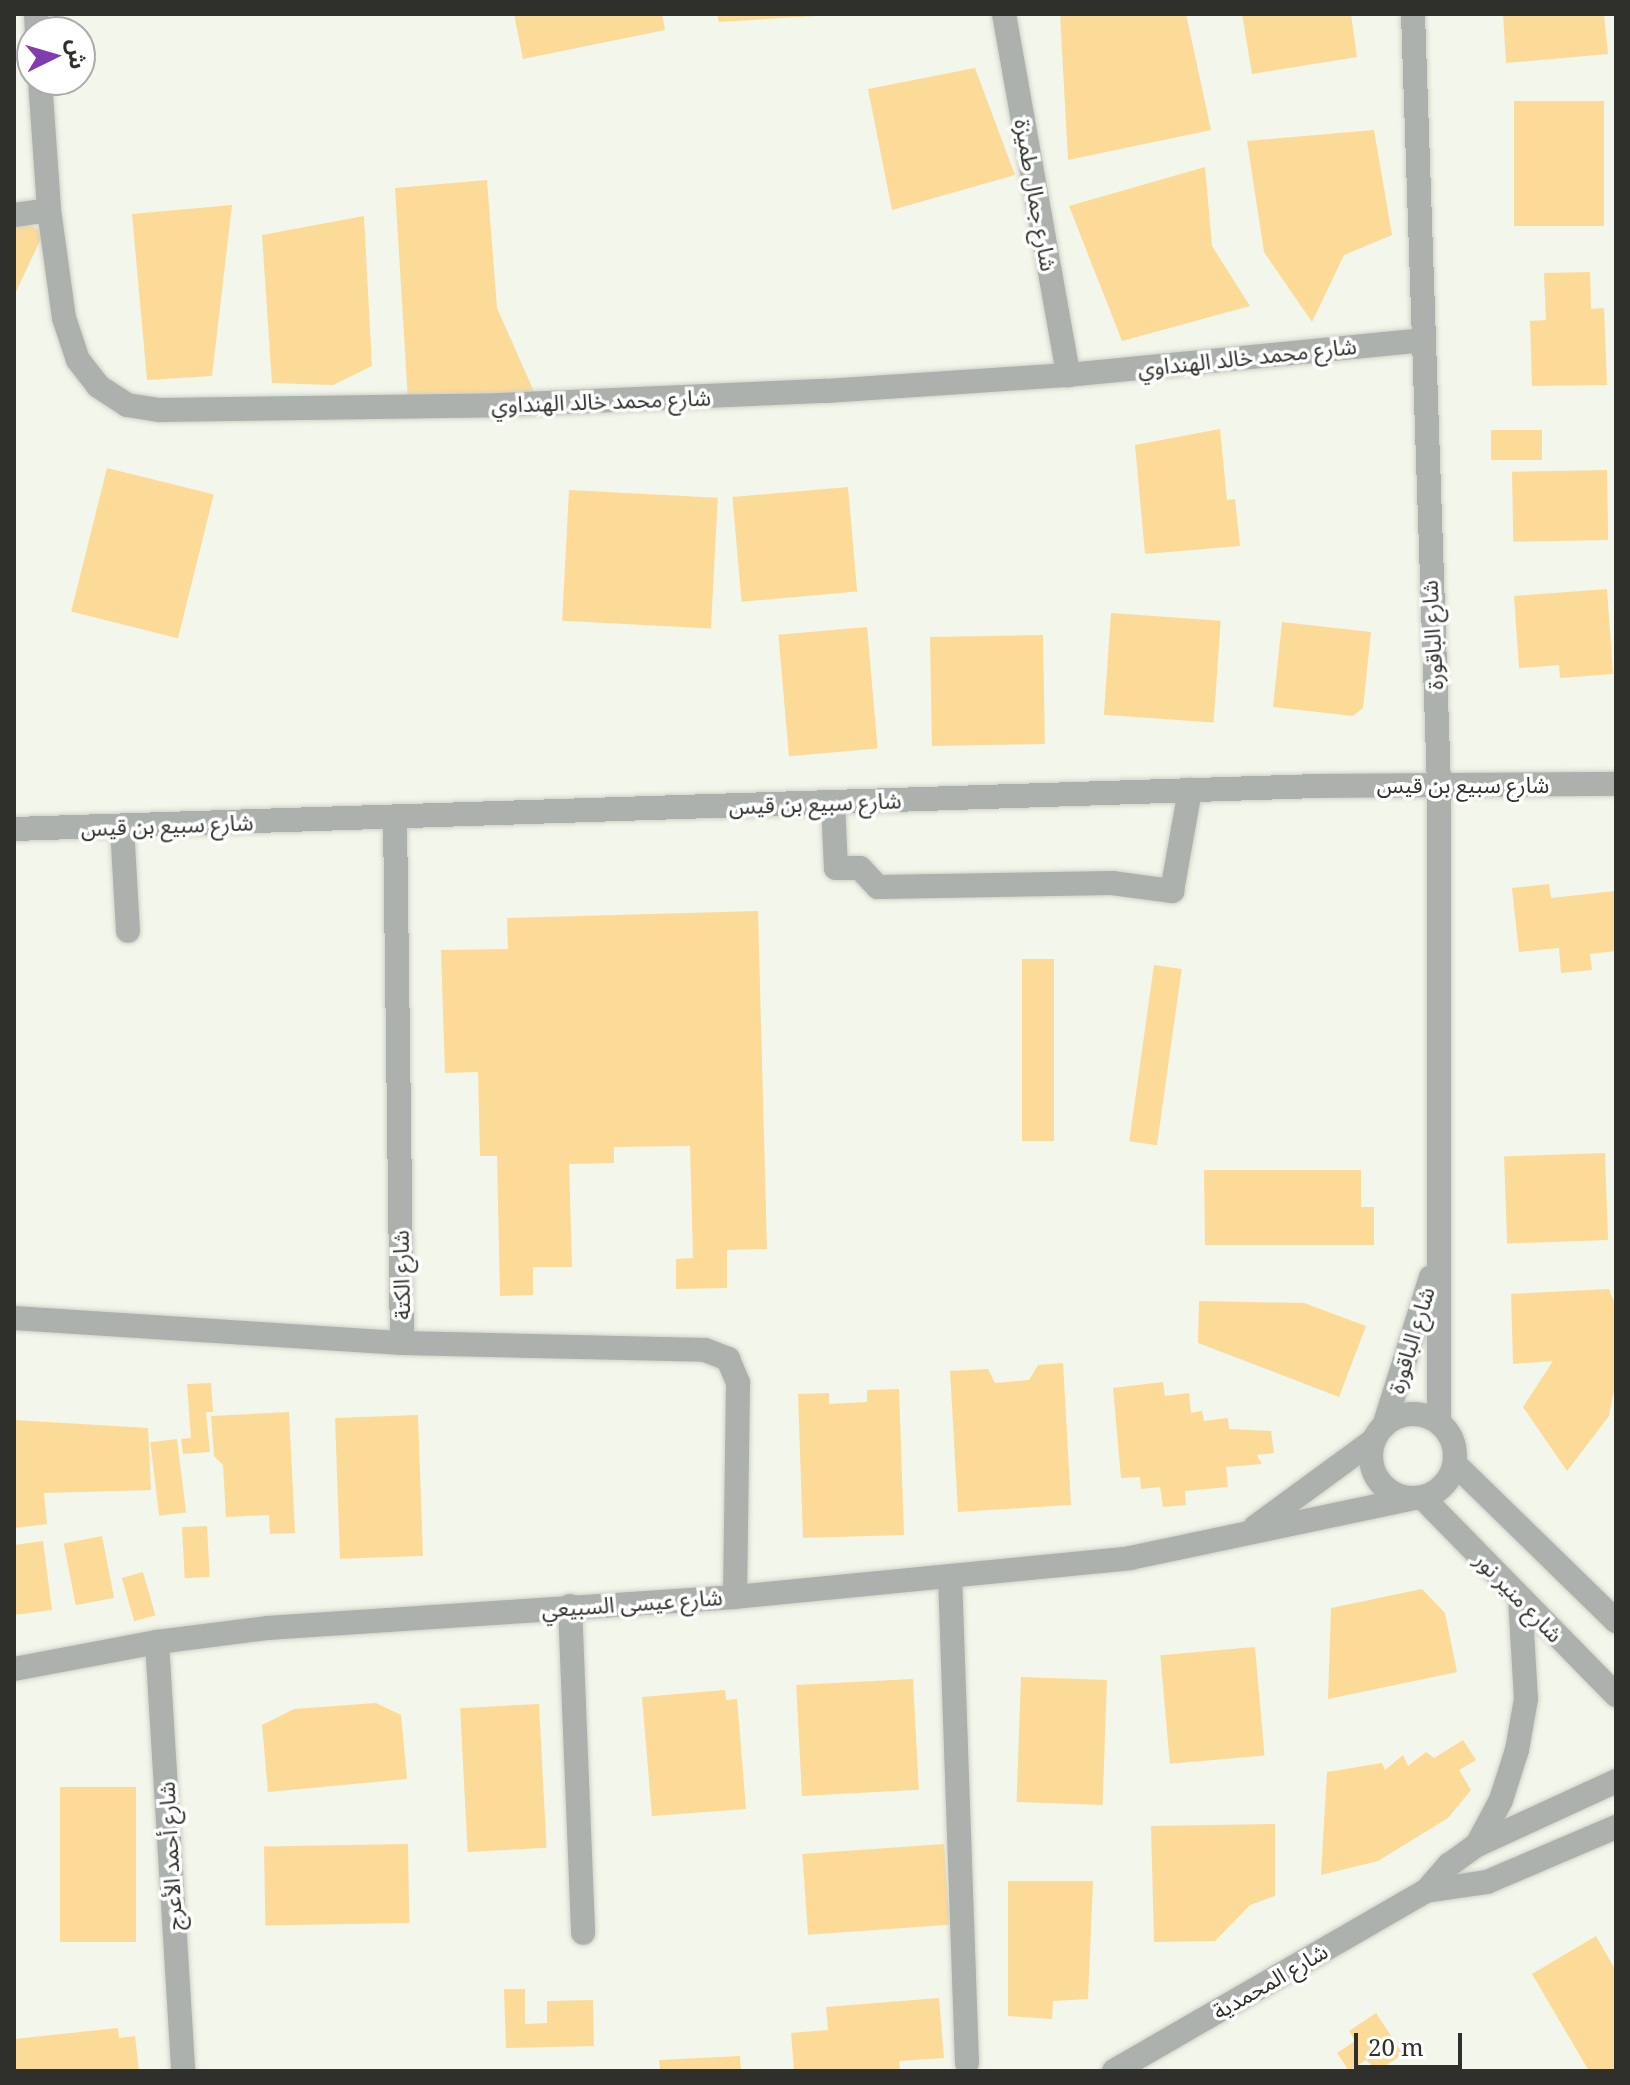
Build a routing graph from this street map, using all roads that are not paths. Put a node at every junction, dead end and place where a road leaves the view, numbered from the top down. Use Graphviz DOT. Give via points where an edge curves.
graph roads {
  1 [pos="1004,14"];
  2 [pos="1413,14"];
  3 [pos="41,96"];
  4 [pos="49,210"];
  5 [pos="14,215"];
  6 [pos="1423,340"];
  7 [pos="1068,375"];
  8 [pos="1616,784"];
  9 [pos="1439,786"];
  10 [pos="1190,790"];
  11 [pos="833,803"];
  12 [pos="395,818"];
  13 [pos="122,827"];
  14 [pos="14,829"];
  15 [pos="128,931"];
  16 [pos="1438,1255"];
  17 [pos="14,1318"];
  18 [pos="402,1343"];
  19 [pos="1439,1422"];
  20 [pos="1378,1434"];
  21 [pos="1455,1464"];
  22 [pos="1416,1498"];
  23 [pos="1249,1531"];
  24 [pos="950,1576"];
  25 [pos="1569,1578"];
  26 [pos="735,1597"];
  27 [pos="1520,1597"];
  28 [pos="1616,1603"];
  29 [pos="570,1606"];
  30 [pos="1616,1621"];
  31 [pos="157,1642"];
  32 [pos="14,1669"];
  33 [pos="1616,1695"];
  34 [pos="1616,1781"];
  35 [pos="1616,1827"];
  36 [pos="1477,1845"];
  37 [pos="1426,1891"];
  38 [pos="583,1933"];
  39 [pos="967,2063"];
  40 [pos="183,2071"];
  41 [pos="1114,2071"];
  1 -- 7 [label="street, شارع جمال طميزة"];
  2 -- 6 [label="street, شارع الباقورة"];
  3 -- 4 [label="street, شارع محمد خالد الهنداوي"];
  4 -- 5 [label="street"];
  4 -- 7 [label="street, شارع محمد خالد الهنداوي" via="64,318 78,360 98,386 127,405 160,410 546,403"];
  6 -- 7 [label="street, شارع محمد خالد الهنداوي"];
  6 -- 9 [label="street, شارع الباقورة"];
  8 -- 9 [label="street, شارع سبيع بن قيس"];
  9 -- 10 [label="street, شارع سبيع بن قيس"];
  9 -- 16 [label="street, شارع الباقورة"];
  10 -- 11 [label="street, شارع سبيع بن قيس"];
  10 -- 11 [label="street" via="1172,891 1112,883 878,887 860,868 836,868"];
  11 -- 12 [label="street, شارع سبيع بن قيس"];
  12 -- 13 [label="street, شارع سبيع بن قيس"];
  12 -- 18 [label="street, شارع الكتة"];
  13 -- 14 [label="street, شارع سبيع بن قيس"];
  13 -- 15 [label="street"];
  16 -- 19 [label="street, شارع الباقورة"];
  16 -- 20 [label="street, شارع الباقورة"];
  17 -- 18 [label="street, شارع الكتة"];
  18 -- 26 [label="street" via="705,1350 728,1359 738,1383"];
  19 -- 20 [label="street" via="1406,1414"];
  19 -- 21 [label="street" via="1453,1441"];
  20 -- 22 [label="street" via="1377,1479 1386,1489"];
  20 -- 23 [label="street, شارع عيسى السبيعي"];
  21 -- 22 [label="street" via="1445,1485"];
  21 -- 25 [label="street"];
  22 -- 23 [label="street, شارع عيسى السبيعي"];
  22 -- 27 [label="street, شارع منير نور"];
  23 -- 24 [label="street, شارع عيسى السبيعي" via="1130,1558"];
  24 -- 26 [label="street, شارع عيسى السبيعي"];
  24 -- 39 [label="street"];
  25 -- 28 [label="street"];
  25 -- 30 [label="street"];
  26 -- 29 [label="street, شارع عيسى السبيعي"];
  27 -- 33 [label="street, شارع منير نور"];
  27 -- 36 [label="street" via="1527,1648 1519,1738 1501,1800"];
  29 -- 31 [label="street, شارع عيسى السبيعي" via="268,1628"];
  29 -- 38 [label="street"];
  31 -- 32 [label="street, شارع عيسى السبيعي"];
  31 -- 40 [label="street, شارع أحمد الأعرج"];
  34 -- 36 [label="street, شارع المحمدية"];
  35 -- 37 [label="street, شارع المحمدية" via="1487,1882"];
  36 -- 37 [label="street, شارع المحمدية"];
  37 -- 41 [label="street, شارع المحمدية"];
}
